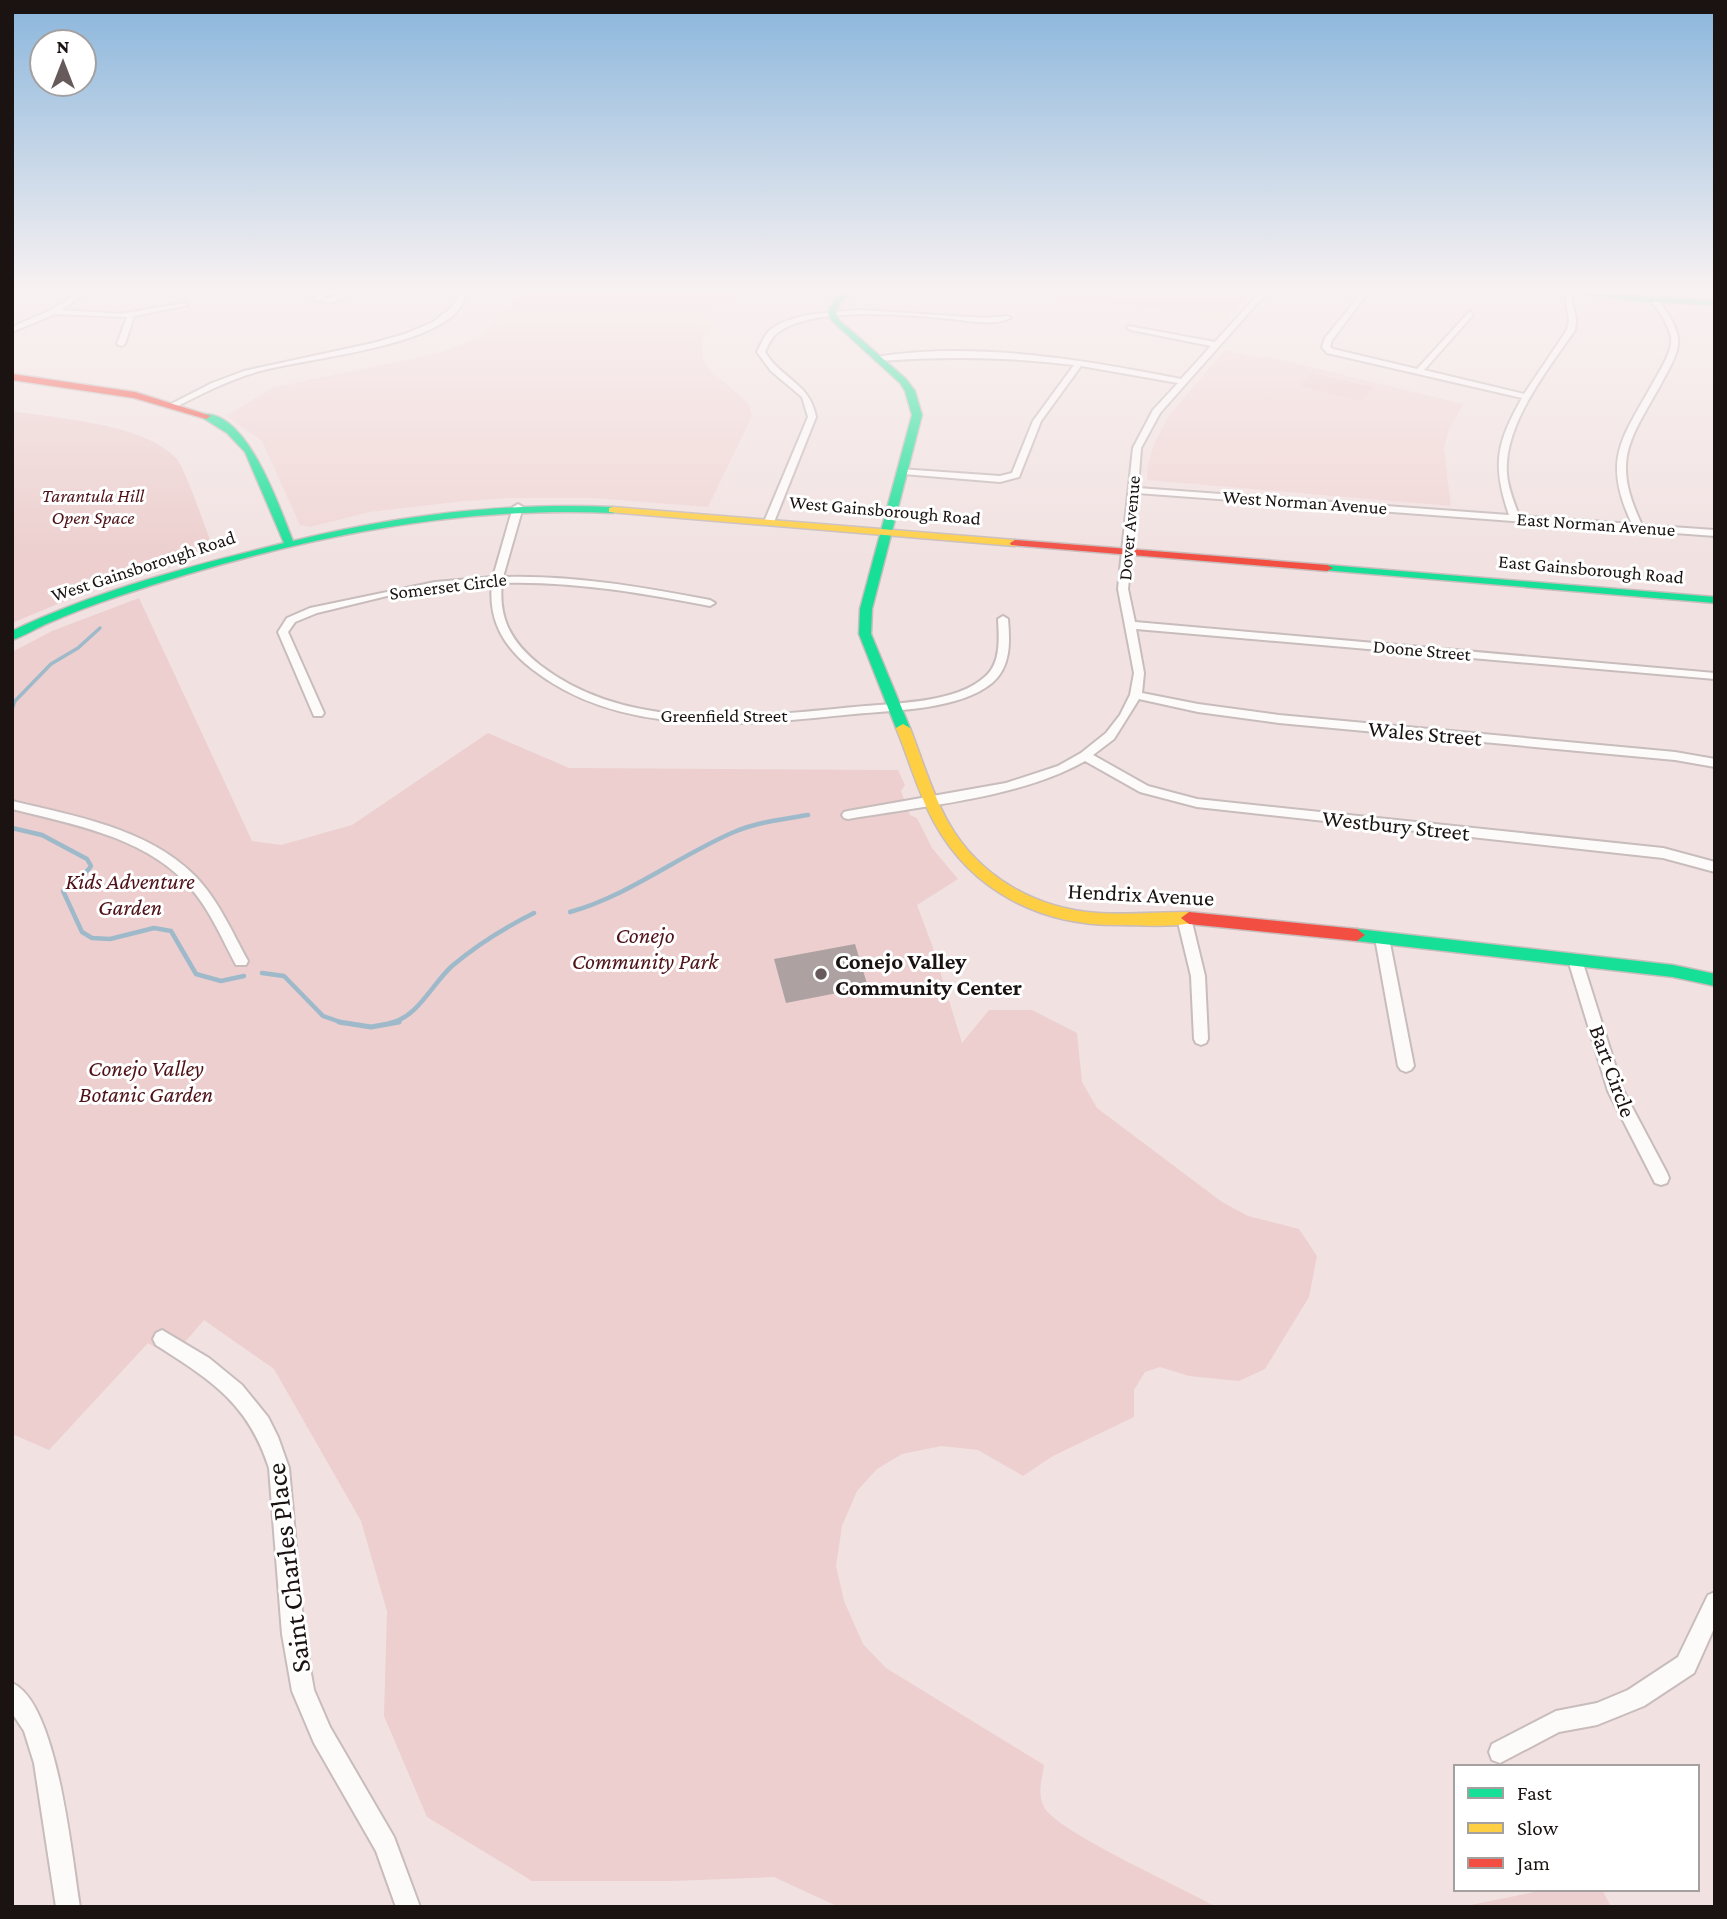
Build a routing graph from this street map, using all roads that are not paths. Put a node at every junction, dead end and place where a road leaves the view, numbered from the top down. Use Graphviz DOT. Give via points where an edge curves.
graph roads {
  1 [pos="27,380"];
  2 [pos="226,380"];
  3 [pos="788,380"];
  4 [pos="900,380"];
  5 [pos="1068,380"];
  6 [pos="1172,380"];
  7 [pos="1185,380"];
  8 [pos="1451,380"];
  9 [pos="1539,380"];
  10 [pos="1657,380"];
  11 [pos="1183,382"];
  12 [pos="1528,397"];
  13 [pos="173,405"];
  14 [pos="903,471"];
  15 [pos="1133,490"];
  16 [pos="518,507"];
  17 [pos="1477,515"];
  18 [pos="1515,518"];
  19 [pos="769,522"];
  20 [pos="1638,527"];
  21 [pos="886,532"];
  22 [pos="1715,533"];
  23 [pos="296,541"];
  24 [pos="1126,552"];
  25 [pos="499,578"];
  26 [pos="1464,580"];
  27 [pos="1715,600"];
  28 [pos="710,603"];
  29 [pos="1003,620"];
  30 [pos="1130,625"];
  31 [pos="12,636"];
  32 [pos="1715,676"];
  33 [pos="1136,695"];
  34 [pos="892,706"];
  35 [pos="317,713"];
  36 [pos="1085,756"];
  37 [pos="1715,763"];
  38 [pos="932,800"];
  39 [pos="12,805"];
  40 [pos="848,815"];
  41 [pos="1715,867"];
  42 [pos="1184,918"];
  43 [pos="1382,938"];
  44 [pos="1575,960"];
  45 [pos="241,961"];
  46 [pos="1715,980"];
  47 [pos="1201,1039"];
  48 [pos="1406,1066"];
  49 [pos="1661,1178"];
  50 [pos="162,1339"];
  51 [pos="1715,1602"];
  52 [pos="12,1694"];
  53 [pos="1500,1752"];
  54 [pos="68,1907"];
  55 [pos="408,1907"];
  1 -- 13 [label="street"];
  2 -- 13 [label="street"];
  3 -- 19 [label="street" via="812,406 808,429"];
  4 -- 14 [label="street, Hendrix Avenue" via="917,415"];
  5 -- 14 [label="street" via="1037,421 1016,475 1000,479"];
  6 -- 11 [label="street"];
  7 -- 11 [label="street, Dover Avenue"];
  8 -- 12 [label="street"];
  9 -- 12 [label="street"];
  10 -- 20 [label="street" via="1620,466 1623,491"];
  11 -- 15 [label="street, Dover Avenue" via="1142,434"];
  12 -- 18 [label="street" via="1509,428 1502,459 1505,491"];
  13 -- 23 [label="street" via="226,426 243,441"];
  14 -- 21 [label="street, Hendrix Avenue"];
  15 -- 17 [label="street, West Norman Avenue"];
  15 -- 24 [label="street, Dover Avenue"];
  16 -- 19 [label="street, West Gainsborough Road"];
  16 -- 23 [label="street, West Gainsborough Road" via="422,516"];
  16 -- 25 [label="street, Greenfield Street"];
  17 -- 18 [label="street, East Norman Avenue"];
  18 -- 20 [label="street, East Norman Avenue"];
  19 -- 21 [label="street, West Gainsborough Road"];
  20 -- 22 [label="street, East Norman Avenue"];
  21 -- 24 [label="street, West Gainsborough Road"];
  21 -- 34 [label="street, Hendrix Avenue" via="863,621"];
  23 -- 31 [label="street, West Gainsborough Road" via="105,597"];
  24 -- 26 [label="street, West Gainsborough Road"];
  24 -- 30 [label="street, Dover Avenue" via="1123,595"];
  25 -- 28 [label="street, Somerset Circle" via="596,582"];
  25 -- 34 [label="street, Greenfield Street" via="496,603 506,638 546,676 617,707 685,719"];
  25 -- 35 [label="street, Somerset Circle" via="414,587 292,619 283,632"];
  26 -- 27 [label="street, East Gainsborough Road"];
  29 -- 34 [label="street, Greenfield Street" via="1003,658 997,671 982,684 936,700"];
  30 -- 32 [label="street, Doone Street"];
  30 -- 33 [label="street, Dover Avenue" via="1139,661"];
  33 -- 36 [label="street, Dover Avenue" via="1110,736"];
  33 -- 37 [label="street, Wales Street" via="1245,716"];
  34 -- 38 [label="street, Hendrix Avenue"];
  36 -- 38 [label="street, Dover Avenue" via="1062,769 1007,787"];
  36 -- 41 [label="street, Westbury Street" via="1144,789 1196,803 1663,853"];
  38 -- 40 [label="street, Dover Avenue"];
  38 -- 42 [label="street, Hendrix Avenue" via="969,863 1013,897 1051,912 1091,920"];
  39 -- 45 [label="street" via="116,834 173,866 206,898"];
  42 -- 43 [label="street, Hendrix Avenue"];
  42 -- 47 [label="street" via="1198,976"];
  43 -- 44 [label="street, Hendrix Avenue"];
  43 -- 48 [label="street"];
  44 -- 46 [label="street, Hendrix Avenue"];
  44 -- 49 [label="street, Bart Circle" via="1616,1091"];
  50 -- 55 [label="street, Saint Charles Place" via="238,1392 252,1406 273,1445 303,1691 386,1845"];
  51 -- 53 [label="street" via="1686,1665 1636,1698 1597,1714 1556,1722"];
  52 -- 54 [label="street" via="33,1725 45,1763"];
}
